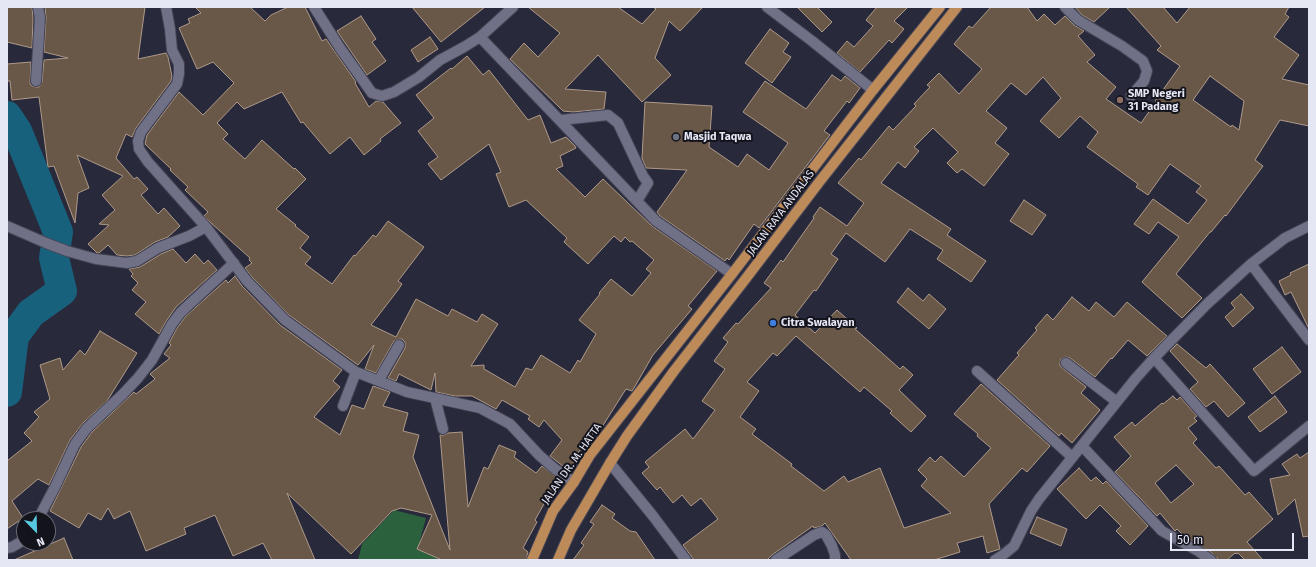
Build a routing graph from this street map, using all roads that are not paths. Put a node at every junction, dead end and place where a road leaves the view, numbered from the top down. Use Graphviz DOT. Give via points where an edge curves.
graph roads {
  1 [pos="38,7"];
  2 [pos="166,7"];
  3 [pos="314,7"];
  4 [pos="513,7"];
  5 [pos="767,7"];
  6 [pos="940,7"];
  7 [pos="957,7"];
  8 [pos="1066,7"];
  9 [pos="480,37"];
  10 [pos="898,58"];
  11 [pos="910,67"];
  12 [pos="36,81"];
  13 [pos="873,90"];
  14 [pos="1131,96"];
  15 [pos="561,120"];
  16 [pos="637,201"];
  17 [pos="7,226"];
  18 [pos="1309,226"];
  19 [pos="206,227"];
  20 [pos="234,263"];
  21 [pos="1251,264"];
  22 [pos="732,274"];
  23 [pos="1309,340"];
  24 [pos="399,345"];
  25 [pos="1154,358"];
  26 [pos="1066,363"];
  27 [pos="977,371"];
  28 [pos="356,372"];
  29 [pos="379,380"];
  30 [pos="435,398"];
  31 [pos="1117,402"];
  32 [pos="343,406"];
  33 [pos="613,426"];
  34 [pos="1309,426"];
  35 [pos="443,429"];
  36 [pos="1082,446"];
  37 [pos="1072,457"];
  38 [pos="610,463"];
  39 [pos="574,482"];
  40 [pos="42,511"];
  41 [pos="532,560"];
  42 [pos="558,560"];
  43 [pos="686,560"];
  44 [pos="776,560"];
  45 [pos="835,560"];
  46 [pos="996,560"];
  47 [pos="1211,560"];
  1 -- 12 [label="street" via="40,18"];
  2 -- 19 [label="street" via="172,50 179,64 179,74 177,84 141,132 139,149"];
  3 -- 9 [label="street" via="372,93 382,96 419,77 440,60"];
  4 -- 9 [label="street"];
  5 -- 13 [label="street"];
  6 -- 10 [label="main road, JALAN RAYA ANDALAS"];
  7 -- 11 [label="main road, JALAN RAYA ANDALAS"];
  8 -- 14 [label="street" via="1078,20 1144,62 1147,71 1144,81"];
  9 -- 15 [label="street"];
  10 -- 11 [label="main road"];
  10 -- 13 [label="main road, JALAN RAYA ANDALAS"];
  11 -- 38 [label="main road, JALAN RAYA ANDALAS" via="674,371"];
  13 -- 22 [label="main road, JALAN RAYA ANDALAS"];
  15 -- 16 [label="street"];
  15 -- 16 [label="street" via="608,116 618,123 648,183"];
  16 -- 22 [label="street" via="656,221"];
  17 -- 19 [label="street" via="67,251 127,263 137,261 158,248"];
  18 -- 21 [label="street" via="1285,238"];
  19 -- 20 [label="street"];
  20 -- 28 [label="street" via="247,281 285,320"];
  20 -- 40 [label="street" via="181,312 138,378 87,428 75,444"];
  21 -- 23 [label="street"];
  21 -- 25 [label="street"];
  22 -- 33 [label="main road, JALAN RAYA ANDALAS"];
  24 -- 29 [label="street"];
  25 -- 31 [label="street"];
  25 -- 34 [label="street" via="1254,471"];
  26 -- 31 [label="street"];
  27 -- 37 [label="street"];
  28 -- 29 [label="street"];
  28 -- 32 [label="street"];
  29 -- 30 [label="street" via="407,392"];
  30 -- 35 [label="street"];
  30 -- 39 [label="street" via="480,408 510,424 555,470"];
  31 -- 36 [label="street"];
  33 -- 39 [label="main road, JALAN DR. M. HATTA" via="590,455"];
  36 -- 37 [label="street"];
  36 -- 47 [label="street" via="1162,531"];
  37 -- 46 [label="street" via="1031,511 1014,546"];
  38 -- 42 [label="main road" via="571,530"];
  38 -- 43 [label="street"];
  39 -- 41 [label="main road, JALAN DR. M. HATTA" via="553,511"];
  44 -- 45 [label="street" via="822,532 832,546"];
}
